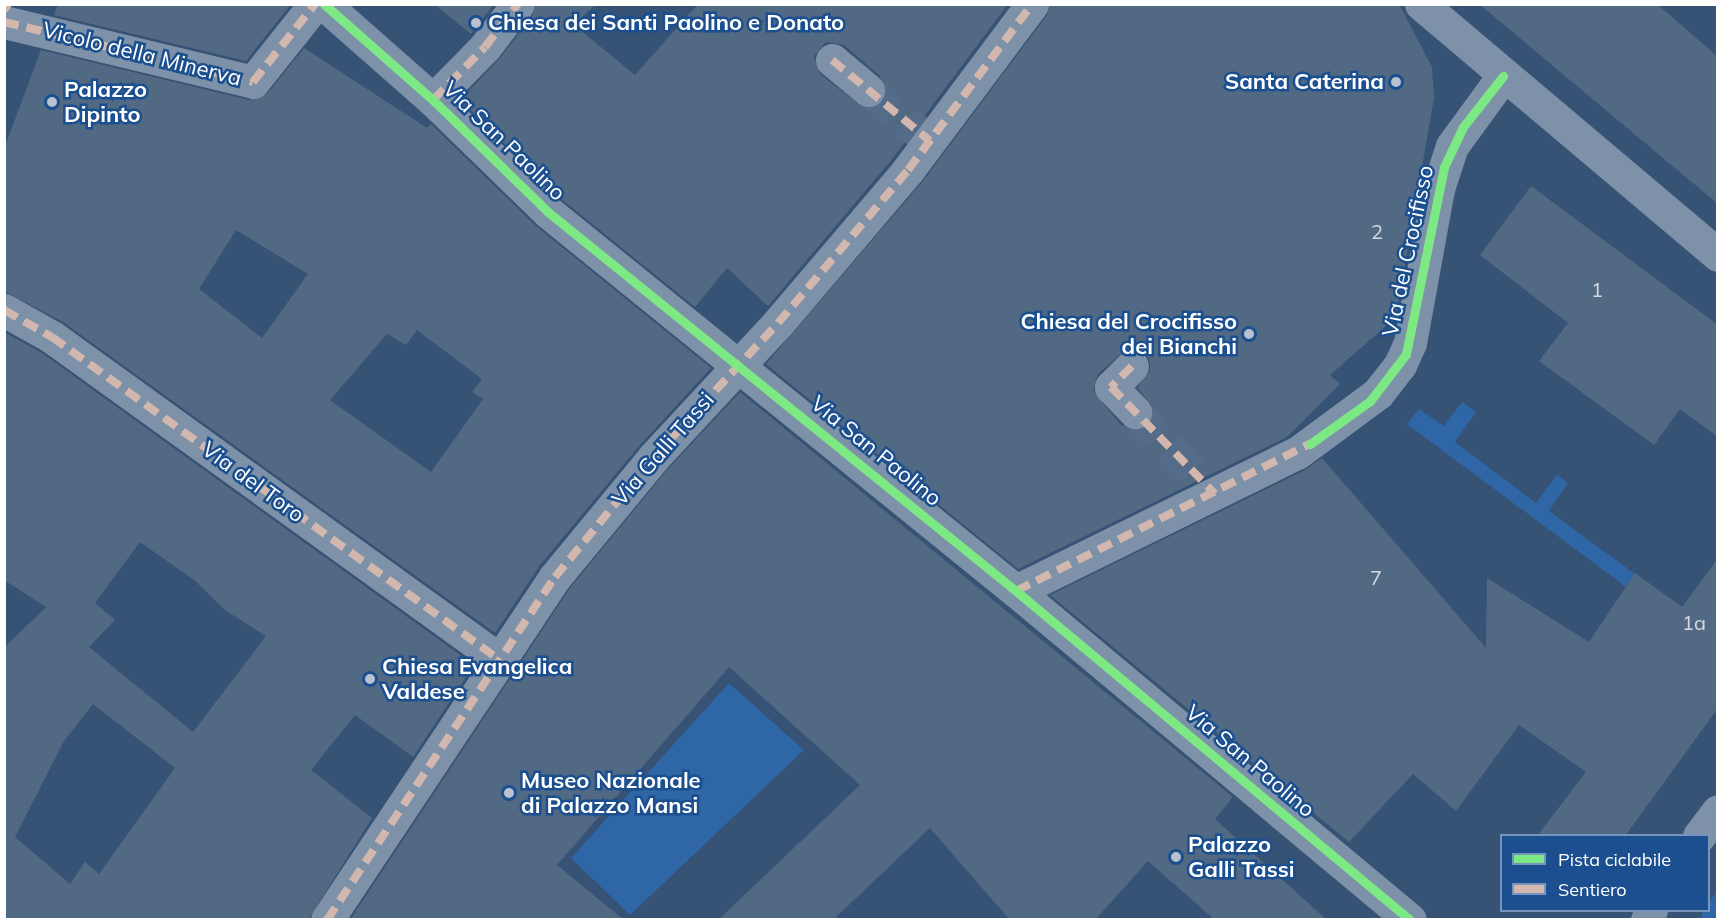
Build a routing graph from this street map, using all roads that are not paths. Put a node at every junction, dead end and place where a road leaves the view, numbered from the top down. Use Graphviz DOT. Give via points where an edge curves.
graph roads {
  1 [pos="8,4"];
  2 [pos="315,4"];
  3 [pos="324,4"];
  4 [pos="519,4"];
  5 [pos="1032,4"];
  6 [pos="1421,4"];
  7 [pos="4,10"];
  8 [pos="4,21"];
  9 [pos="832,60"];
  10 [pos="1503,76"];
  11 [pos="868,90"];
  12 [pos="433,100"];
  13 [pos="1718,255"];
  14 [pos="4,310"];
  15 [pos="738,363"];
  16 [pos="1132,366"];
  17 [pos="1135,412"];
  18 [pos="1016,591"];
  19 [pos="497,658"];
  20 [pos="1718,811"];
  21 [pos="1701,834"];
  22 [pos="327,920"];
  23 [pos="1410,920"];
  1 -- 7 [label="street"];
  2 -- 8 [label="street, Vicolo della Minerva" via="253,82"];
  3 -- 12 [label="street, Via San Paolino"];
  4 -- 12 [label="street" via="485,47"];
  5 -- 15 [label="street, Via Galli Tassi" via="778,323"];
  6 -- 10 [label="street"];
  9 -- 11 [label="street"];
  10 -- 13 [label="street"];
  10 -- 18 [label="street, Via del Crocifisso" via="1463,127 1444,166 1406,354 1370,401 1310,444 1206,484"];
  12 -- 15 [label="street, Via San Paolino" via="548,212 686,326"];
  14 -- 19 [label="street, Via del Toro" via="61,344"];
  15 -- 18 [label="street, Via San Paolino"];
  15 -- 19 [label="street, Via Galli Tassi" via="555,577"];
  16 -- 17 [label="street" via="1111,387"];
  18 -- 23 [label="street, Via San Paolino"];
  19 -- 22 [label="street, Via Galli Tassi"];
  20 -- 21 [label="street"];
}
